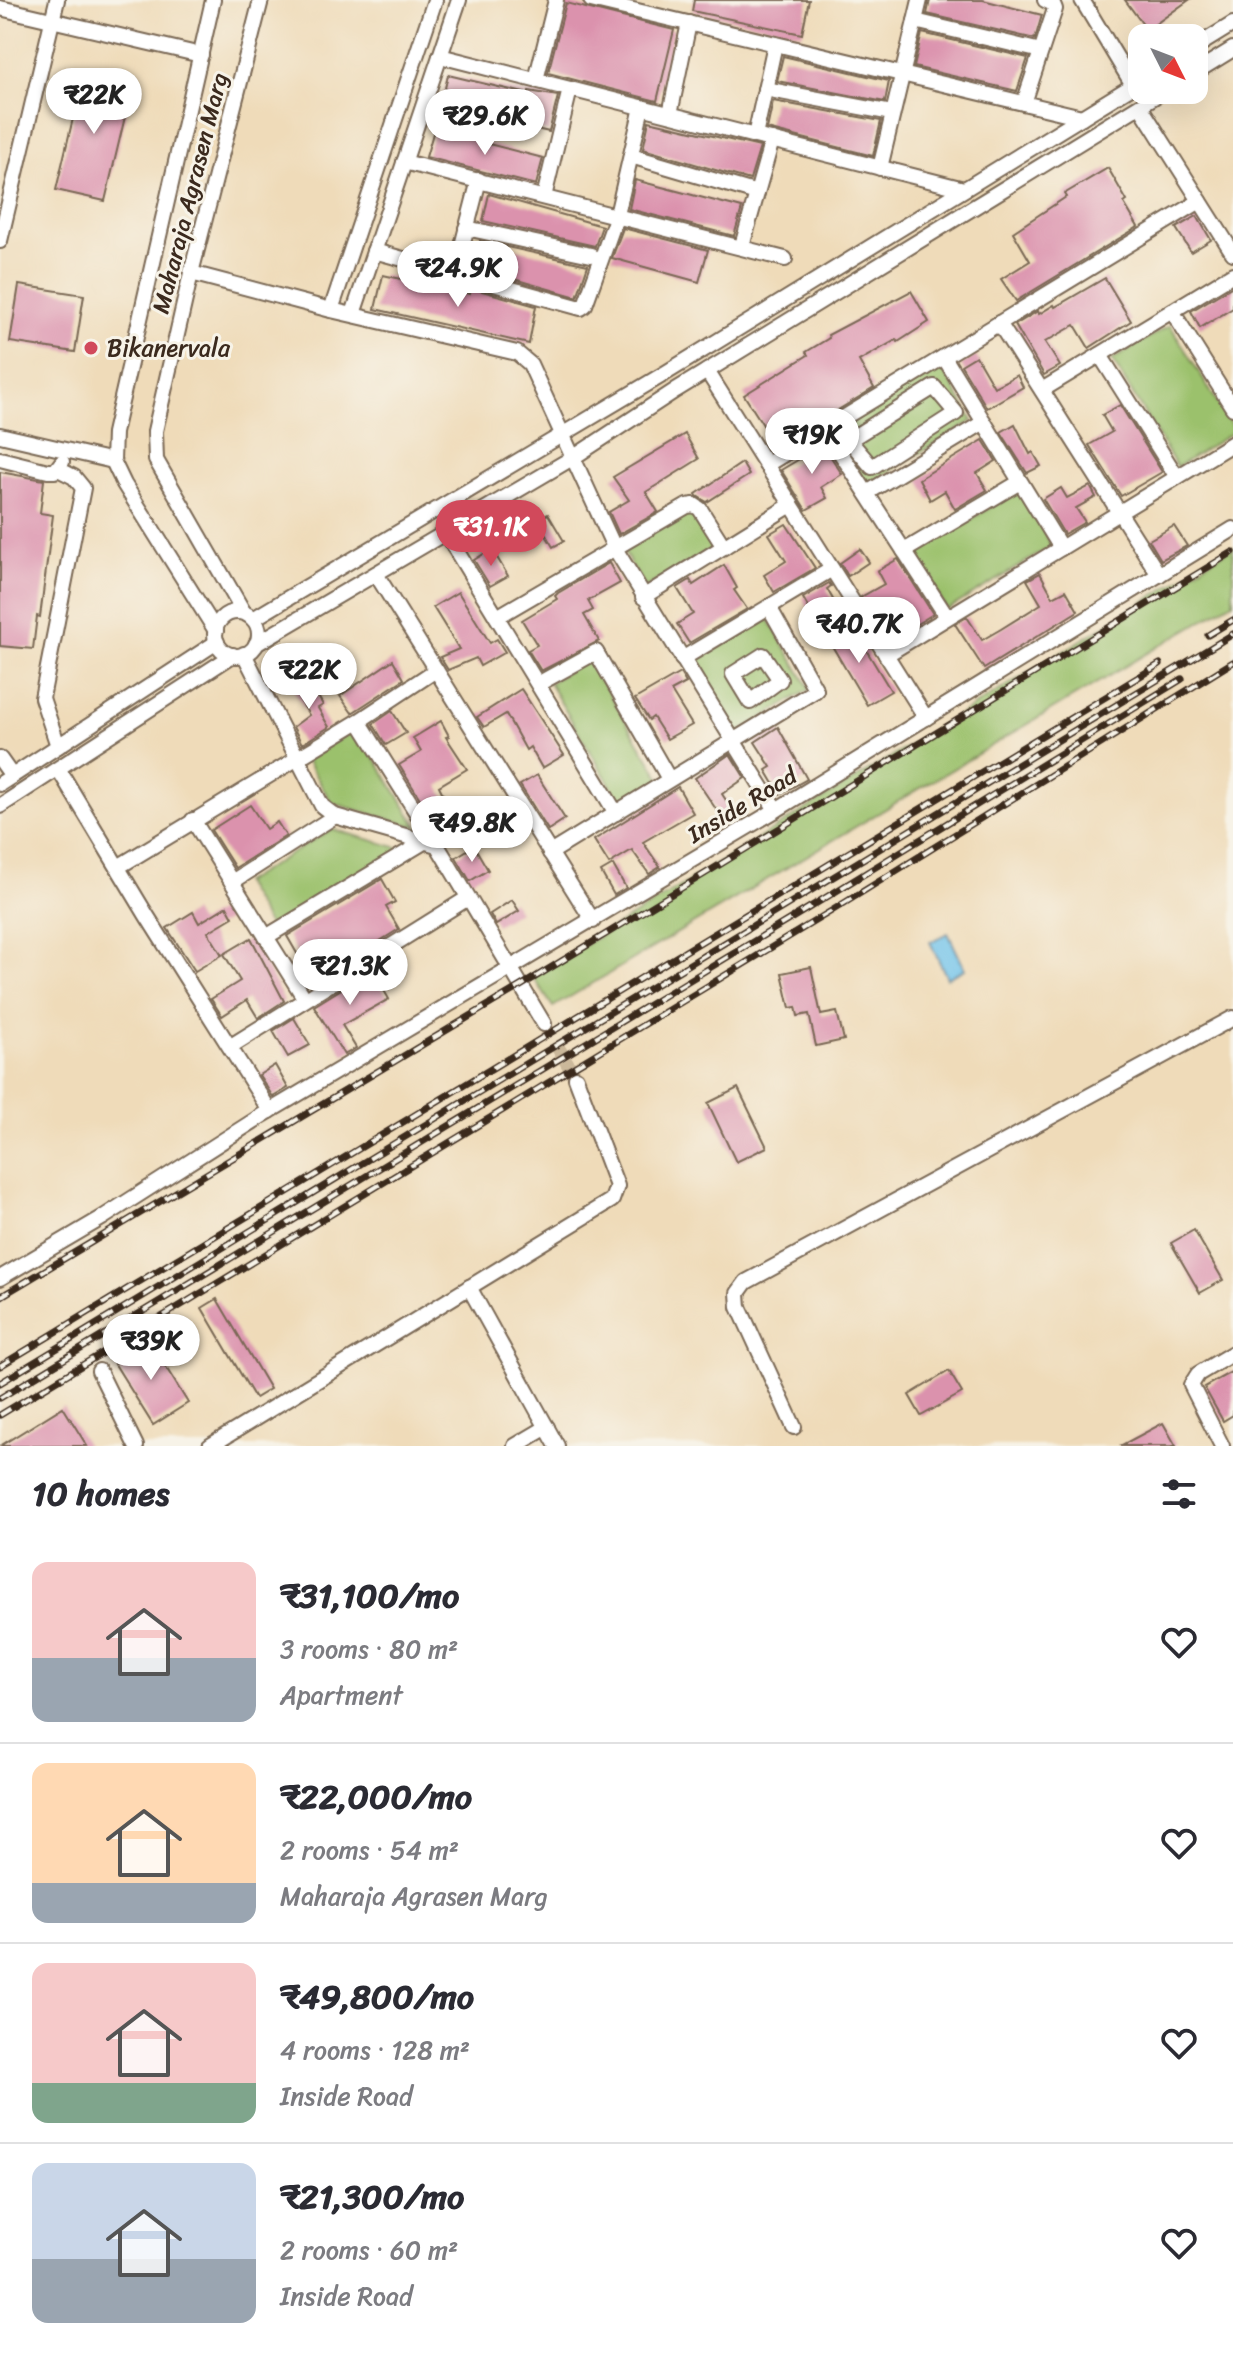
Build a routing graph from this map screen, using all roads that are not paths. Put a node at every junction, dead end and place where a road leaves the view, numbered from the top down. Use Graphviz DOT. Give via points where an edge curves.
graph roads {
  1 [pos="57,0"];
  2 [pos="213,0"];
  3 [pos="261,0"];
  4 [pos="435,0"];
  5 [pos="459,0"];
  6 [pos="556,0"];
  7 [pos="591,0"];
  8 [pos="920,0"];
  9 [pos="1045,0"];
  10 [pos="1082,0"];
  11 [pos="0,8"];
  12 [pos="52,20"];
  13 [pos="915,21"];
  14 [pos="689,23"];
  15 [pos="1233,24"];
  16 [pos="1208,39"];
  17 [pos="775,44"];
  18 [pos="1233,49"];
  19 [pos="1041,51"];
  20 [pos="201,55"];
  21 [pos="440,56"];
  22 [pos="1208,64"];
  23 [pos="1128,67"];
  24 [pos="902,74"];
  25 [pos="536,80"];
  26 [pos="1128,88"];
  27 [pos="570,89"];
  28 [pos="765,89"];
  29 [pos="1106,101"];
  30 [pos="1024,103"];
  31 [pos="1143,104"];
  32 [pos="1140,106"];
  33 [pos="642,107"];
  34 [pos="892,113"];
  35 [pos="670,114"];
  36 [pos="1082,117"];
  37 [pos="1119,119"];
  38 [pos="755,136"];
  39 [pos="772,140"];
  40 [pos="631,156"];
  41 [pos="404,162"];
  42 [pos="880,168"];
  43 [pos="479,180"];
  44 [pos="964,189"];
  45 [pos="757,193"];
  46 [pos="544,197"];
  47 [pos="1200,201"];
  48 [pos="617,215"];
  49 [pos="466,228"];
  50 [pos="0,241"];
  51 [pos="742,246"];
  52 [pos="374,251"];
  53 [pos="1233,253"];
  54 [pos="591,255"];
  55 [pos="785,259"];
  56 [pos="191,273"];
  57 [pos="455,273"];
  58 [pos="1233,274"];
  59 [pos="331,310"];
  60 [pos="1172,311"];
  61 [pos="353,314"];
  62 [pos="999,323"];
  63 [pos="1100,355"];
  64 [pos="944,357"];
  65 [pos="707,371"];
  66 [pos="664,374"];
  67 [pos="676,390"];
  68 [pos="1042,390"];
  69 [pos="1233,408"];
  70 [pos="984,422"];
  71 [pos="825,429"];
  72 [pos="0,435"];
  73 [pos="563,436"];
  74 [pos="1233,443"];
  75 [pos="66,450"];
  76 [pos="574,457"];
  77 [pos="0,459"];
  78 [pos="113,461"];
  79 [pos="766,465"];
  80 [pos="872,467"];
  81 [pos="58,469"];
  82 [pos="1177,477"];
  83 [pos="1020,482"];
  84 [pos="867,493"];
  85 [pos="791,505"];
  86 [pos="1120,512"];
  87 [pos="1233,529"];
  88 [pos="445,532"];
  89 [pos="614,547"];
  90 [pos="724,547"];
  91 [pos="1061,548"];
  92 [pos="904,551"];
  93 [pos="832,569"];
  94 [pos="376,574"];
  95 [pos="1159,575"];
  96 [pos="643,597"];
  97 [pos="769,607"];
  98 [pos="249,616"];
  99 [pos="497,617"];
  100 [pos="947,617"];
  101 [pos="216,636"];
  102 [pos="256,644"];
  103 [pos="239,655"];
  104 [pos="886,655"];
  105 [pos="682,659"];
  106 [pos="436,670"];
  107 [pos="538,684"];
  108 [pos="926,718"];
  109 [pos="359,721"];
  110 [pos="733,742"];
  111 [pos="58,746"];
  112 [pos="0,759"];
  113 [pos="296,759"];
  114 [pos="59,770"];
  115 [pos="669,779"];
  116 [pos="6,780"];
  117 [pos="0,806"];
  118 [pos="776,810"];
  119 [pos="616,813"];
  120 [pos="335,816"];
  121 [pos="193,820"];
  122 [pos="431,844"];
  123 [pos="550,853"];
  124 [pos="118,867"];
  125 [pos="232,882"];
  126 [pos="468,898"];
  127 [pos="593,921"];
  128 [pos="266,937"];
  129 [pos="511,970"];
  130 [pos="305,999"];
  131 [pos="1233,1018"];
  132 [pos="544,1024"];
  133 [pos="231,1046"];
  134 [pos="576,1078"];
  135 [pos="267,1113"];
  136 [pos="0,1278"];
  137 [pos="469,1287"];
  138 [pos="1233,1353"];
  139 [pos="99,1371"];
  140 [pos="547,1427"];
  141 [pos="794,1427"];
  142 [pos="136,1446"];
  143 [pos="210,1446"];
  144 [pos="515,1446"];
  145 [pos="557,1446"];
  146 [pos="1222,1446"];
  1 -- 12 [label="street"];
  2 -- 20 [label="street, Maharaja Agrasen Marg"];
  3 -- 56 [label="street, Maharaja Agrasen Marg"];
  4 -- 59 [label="street"];
  5 -- 21 [label="street"];
  6 -- 25 [label="street"];
  7 -- 14 [label="street"];
  8 -- 13 [label="street"];
  9 -- 19 [label="street" via="1055,9"];
  10 -- 23 [label="street"];
  11 -- 12 [label="street"];
  12 -- 20 [label="street"];
  12 -- 50 [label="street"];
  13 -- 19 [label="street"];
  13 -- 24 [label="street"];
  14 -- 17 [label="street"];
  14 -- 35 [label="street"];
  15 -- 16 [label="street"];
  17 -- 24 [label="street"];
  17 -- 28 [label="street"];
  18 -- 22 [label="street"];
  19 -- 30 [label="street"];
  20 -- 78 [label="street, Maharaja Agrasen Marg" via="114,433"];
  21 -- 25 [label="street"];
  21 -- 41 [label="street"];
  24 -- 30 [label="street"];
  24 -- 34 [label="street"];
  25 -- 27 [label="street"];
  26 -- 29 [label="street"];
  27 -- 33 [label="street"];
  27 -- 46 [label="street"];
  28 -- 34 [label="street"];
  28 -- 38 [label="street"];
  29 -- 36 [label="street"];
  29 -- 37 [label="street"];
  30 -- 36 [label="street"];
  31 -- 32 [label="street"];
  32 -- 37 [label="street"];
  32 -- 47 [label="street"];
  33 -- 35 [label="street"];
  33 -- 40 [label="street"];
  34 -- 42 [label="street"];
  35 -- 38 [label="street"];
  36 -- 44 [label="street"];
  37 -- 65 [label="street"];
  38 -- 39 [label="street"];
  39 -- 42 [label="street"];
  39 -- 45 [label="street"];
  40 -- 45 [label="street"];
  40 -- 48 [label="street"];
  41 -- 43 [label="street"];
  41 -- 52 [label="street"];
  42 -- 44 [label="street"];
  43 -- 46 [label="street"];
  43 -- 49 [label="street"];
  44 -- 66 [label="street"];
  45 -- 51 [label="street"];
  46 -- 48 [label="street"];
  47 -- 53 [label="street"];
  47 -- 62 [label="street"];
  48 -- 51 [label="street"];
  48 -- 57 [label="street" via="581,308"];
  49 -- 54 [label="street"];
  49 -- 57 [label="street"];
  51 -- 55 [label="street"];
  52 -- 57 [label="street"];
  52 -- 61 [label="street"];
  56 -- 59 [label="street"];
  56 -- 98 [label="street, Maharaja Agrasen Marg" via="155,431 156,460"];
  58 -- 60 [label="street"];
  59 -- 61 [label="street"];
  60 -- 63 [label="street"];
  60 -- 69 [label="street"];
  61 -- 73 [label="street" via="517,353 530,364"];
  62 -- 64 [label="street"];
  62 -- 68 [label="street"];
  63 -- 68 [label="street"];
  63 -- 82 [label="street"];
  64 -- 70 [label="street"];
  64 -- 71 [label="street"];
  65 -- 67 [label="street"];
  65 -- 79 [label="street"];
  66 -- 67 [label="street"];
  66 -- 73 [label="street"];
  67 -- 76 [label="street"];
  68 -- 86 [label="street"];
  70 -- 83 [label="street"];
  70 -- 84 [label="street"];
  71 -- 79 [label="street"];
  71 -- 84 [label="street"];
  72 -- 75 [label="street"];
  73 -- 76 [label="street"];
  73 -- 98 [label="street"];
  74 -- 82 [label="street"];
  75 -- 78 [label="street"];
  75 -- 81 [label="street"];
  76 -- 88 [label="street"];
  76 -- 89 [label="street"];
  77 -- 81 [label="street"];
  78 -- 101 [label="street"];
  79 -- 85 [label="street"];
  80 -- 80 [label="street" via="849,440 934,387 956,413"];
  81 -- 111 [label="street" via="83,488 42,698"];
  82 -- 86 [label="street"];
  83 -- 91 [label="street"];
  83 -- 92 [label="street"];
  84 -- 92 [label="street"];
  85 -- 90 [label="street"];
  85 -- 93 [label="street"];
  86 -- 91 [label="street"];
  86 -- 95 [label="street"];
  87 -- 95 [label="street, Inside Road"];
  88 -- 94 [label="street"];
  88 -- 99 [label="street"];
  89 -- 90 [label="street" via="694,505"];
  89 -- 96 [label="street"];
  89 -- 99 [label="street"];
  90 -- 96 [label="street"];
  91 -- 100 [label="street"];
  92 -- 100 [label="street"];
  93 -- 97 [label="street"];
  93 -- 104 [label="street"];
  94 -- 102 [label="street"];
  94 -- 106 [label="street"];
  95 -- 108 [label="street, Inside Road"];
  96 -- 105 [label="street"];
  97 -- 105 [label="street"];
  97 -- 110 [label="street" via="816,690"];
  98 -- 101 [label="street" via="224,617"];
  98 -- 102 [label="street" via="258,629"];
  99 -- 107 [label="street"];
  100 -- 104 [label="street"];
  101 -- 103 [label="street" via="222,649"];
  101 -- 111 [label="street"];
  102 -- 103 [label="street"];
  103 -- 113 [label="street"];
  103 -- 114 [label="street"];
  104 -- 108 [label="street"];
  105 -- 110 [label="street"];
  106 -- 109 [label="street"];
  106 -- 123 [label="street"];
  107 -- 115 [label="street" via="596,652"];
  107 -- 119 [label="street"];
  108 -- 118 [label="street, Inside Road"];
  109 -- 113 [label="street"];
  109 -- 122 [label="street"];
  110 -- 115 [label="street"];
  110 -- 118 [label="street"];
  111 -- 116 [label="street"];
  112 -- 116 [label="street"];
  113 -- 120 [label="street" via="322,806"];
  113 -- 121 [label="street"];
  114 -- 117 [label="street"];
  114 -- 124 [label="street"];
  115 -- 119 [label="street"];
  118 -- 127 [label="street, Inside Road"];
  119 -- 123 [label="street"];
  120 -- 122 [label="street"];
  120 -- 125 [label="street"];
  121 -- 124 [label="street"];
  121 -- 125 [label="street"];
  122 -- 126 [label="street"];
  122 -- 128 [label="street"];
  123 -- 127 [label="street"];
  124 -- 133 [label="street"];
  125 -- 128 [label="street"];
  126 -- 129 [label="street"];
  126 -- 130 [label="street"];
  127 -- 129 [label="street, Inside Road"];
  128 -- 130 [label="street"];
  129 -- 132 [label="street"];
  129 -- 135 [label="street, Inside Road"];
  130 -- 133 [label="street"];
  131 -- 141 [label="street" via="746,1282 738,1293 739,1307"];
  133 -- 135 [label="street"];
  134 -- 137 [label="street" via="616,1193"];
  135 -- 136 [label="street, Inside Road"];
  137 -- 140 [label="street"];
  137 -- 143 [label="street"];
  138 -- 146 [label="street" via="1198,1374 1191,1385"];
  139 -- 142 [label="street"];
  140 -- 144 [label="street"];
  140 -- 145 [label="street"];
}
